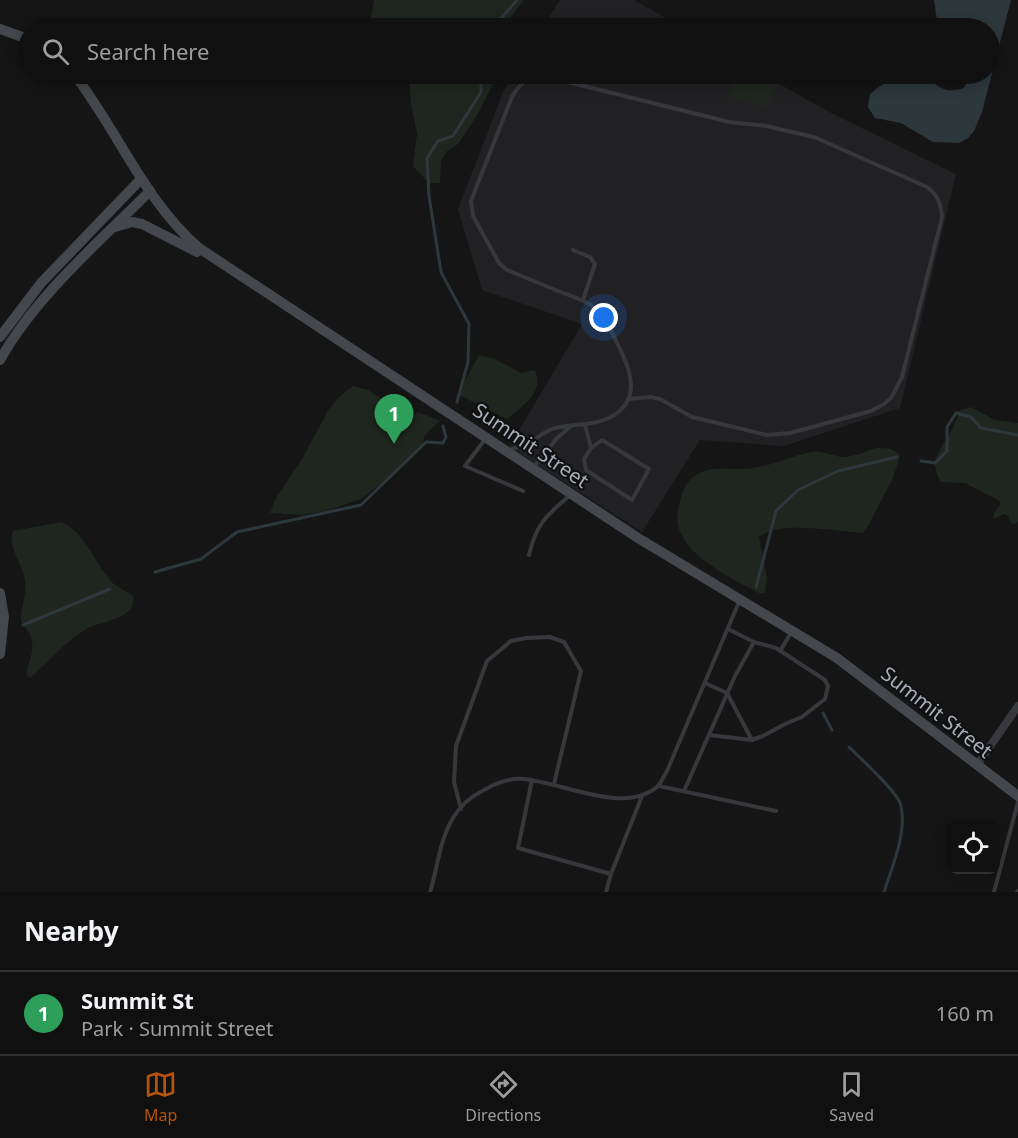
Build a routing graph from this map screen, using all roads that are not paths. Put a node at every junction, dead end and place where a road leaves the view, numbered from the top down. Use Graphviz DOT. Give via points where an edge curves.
graph roads {
  1 [pos="0,29"];
  2 [pos="18,35"];
  3 [pos="81,84"];
  4 [pos="521,84"];
  5 [pos="576,84"];
  6 [pos="141,179"];
  7 [pos="150,191"];
  8 [pos="112,229"];
  9 [pos="573,250"];
  10 [pos="222,265"];
  11 [pos="583,300"];
  12 [pos="0,337"];
  13 [pos="0,360"];
  14 [pos="628,399"];
  15 [pos="585,425"];
  16 [pos="570,426"];
  17 [pos="486,437"];
  18 [pos="591,448"];
  19 [pos="507,451"];
  20 [pos="533,469"];
  21 [pos="524,491"];
  22 [pos="571,494"];
  23 [pos="529,555"];
  24 [pos="0,593"];
  25 [pos="740,599"];
  26 [pos="2,606"];
  27 [pos="728,628"];
  28 [pos="792,630"];
  29 [pos="754,642"];
  30 [pos="780,651"];
  31 [pos="0,654"];
  32 [pos="705,683"];
  33 [pos="727,693"];
  34 [pos="1018,706"];
  35 [pos="709,735"];
  36 [pos="752,740"];
  37 [pos="977,765"];
  38 [pos="532,780"];
  39 [pos="554,784"];
  40 [pos="658,786"];
  41 [pos="684,791"];
  42 [pos="642,796"];
  43 [pos="1018,796"];
  44 [pos="1018,802"];
  45 [pos="461,809"];
  46 [pos="776,811"];
  47 [pos="611,874"];
  48 [pos="430,892"];
  49 [pos="606,892"];
  50 [pos="994,892"];
  1 -- 2 [label="main road"];
  3 -- 6 [label="main road, Summit Street"];
  4 -- 11 [label="lane" via="516,88 476,188 473,216 499,263 507,270"];
  5 -- 14 [label="lane" via="729,122 814,137 927,187 941,204 942,217 910,353 898,387 884,404 777,436 692,417 660,399"];
  6 -- 7 [label="main road, Summit Street"];
  6 -- 12 [label="main road" via="41,283"];
  7 -- 8 [label="main road"];
  7 -- 10 [label="main road, Summit Street" via="184,235"];
  8 -- 10 [label="main road" via="132,222 142,224"];
  8 -- 13 [label="main road" via="35,310"];
  9 -- 11 [label="lane" via="590,257 595,264"];
  10 -- 17 [label="main road, Summit Street"];
  11 -- 14 [label="lane" via="597,309 623,354 631,377"];
  14 -- 15 [label="lane" via="618,413"];
  15 -- 16 [label="lane"];
  15 -- 18 [label="lane"];
  16 -- 19 [label="lane" via="553,428"];
  16 -- 20 [label="lane"];
  17 -- 19 [label="main road, Summit Street"];
  17 -- 21 [label="lane" via="465,466"];
  18 -- 18 [label="lane" via="584,459 586,471 632,500 649,469 602,440"];
  19 -- 20 [label="main road, Summit Street"];
  20 -- 22 [label="main road, Summit Street"];
  22 -- 23 [label="lane" via="543,519"];
  22 -- 25 [label="main road, Summit Street"];
  24 -- 26 [label="main road"];
  25 -- 27 [label="lane"];
  25 -- 28 [label="main road, Summit Street"];
  26 -- 31 [label="main road" via="4,634"];
  27 -- 29 [label="lane"];
  27 -- 32 [label="lane"];
  28 -- 30 [label="lane"];
  28 -- 37 [label="main road, Summit Street" via="848,666"];
  29 -- 30 [label="lane"];
  29 -- 33 [label="lane"];
  30 -- 36 [label="lane" via="825,680 825,699 802,717"];
  32 -- 33 [label="lane"];
  32 -- 40 [label="lane"];
  33 -- 35 [label="lane"];
  33 -- 36 [label="lane"];
  34 -- 37 [label="street"];
  35 -- 36 [label="lane"];
  35 -- 41 [label="lane"];
  37 -- 43 [label="main road, Summit Street"];
  38 -- 39 [label="lane"];
  38 -- 45 [label="lane" via="521,778 494,784"];
  38 -- 47 [label="lane" via="518,848"];
  39 -- 42 [label="lane" via="613,798"];
  39 -- 45 [label="lane" via="581,671 564,642 550,637 511,641 487,661 456,746 454,782"];
  40 -- 41 [label="lane"];
  40 -- 42 [label="lane"];
  41 -- 46 [label="lane"];
  42 -- 47 [label="lane"];
  44 -- 50 [label="lane"];
  45 -- 48 [label="lane" via="442,840"];
  47 -- 49 [label="lane"];
}
